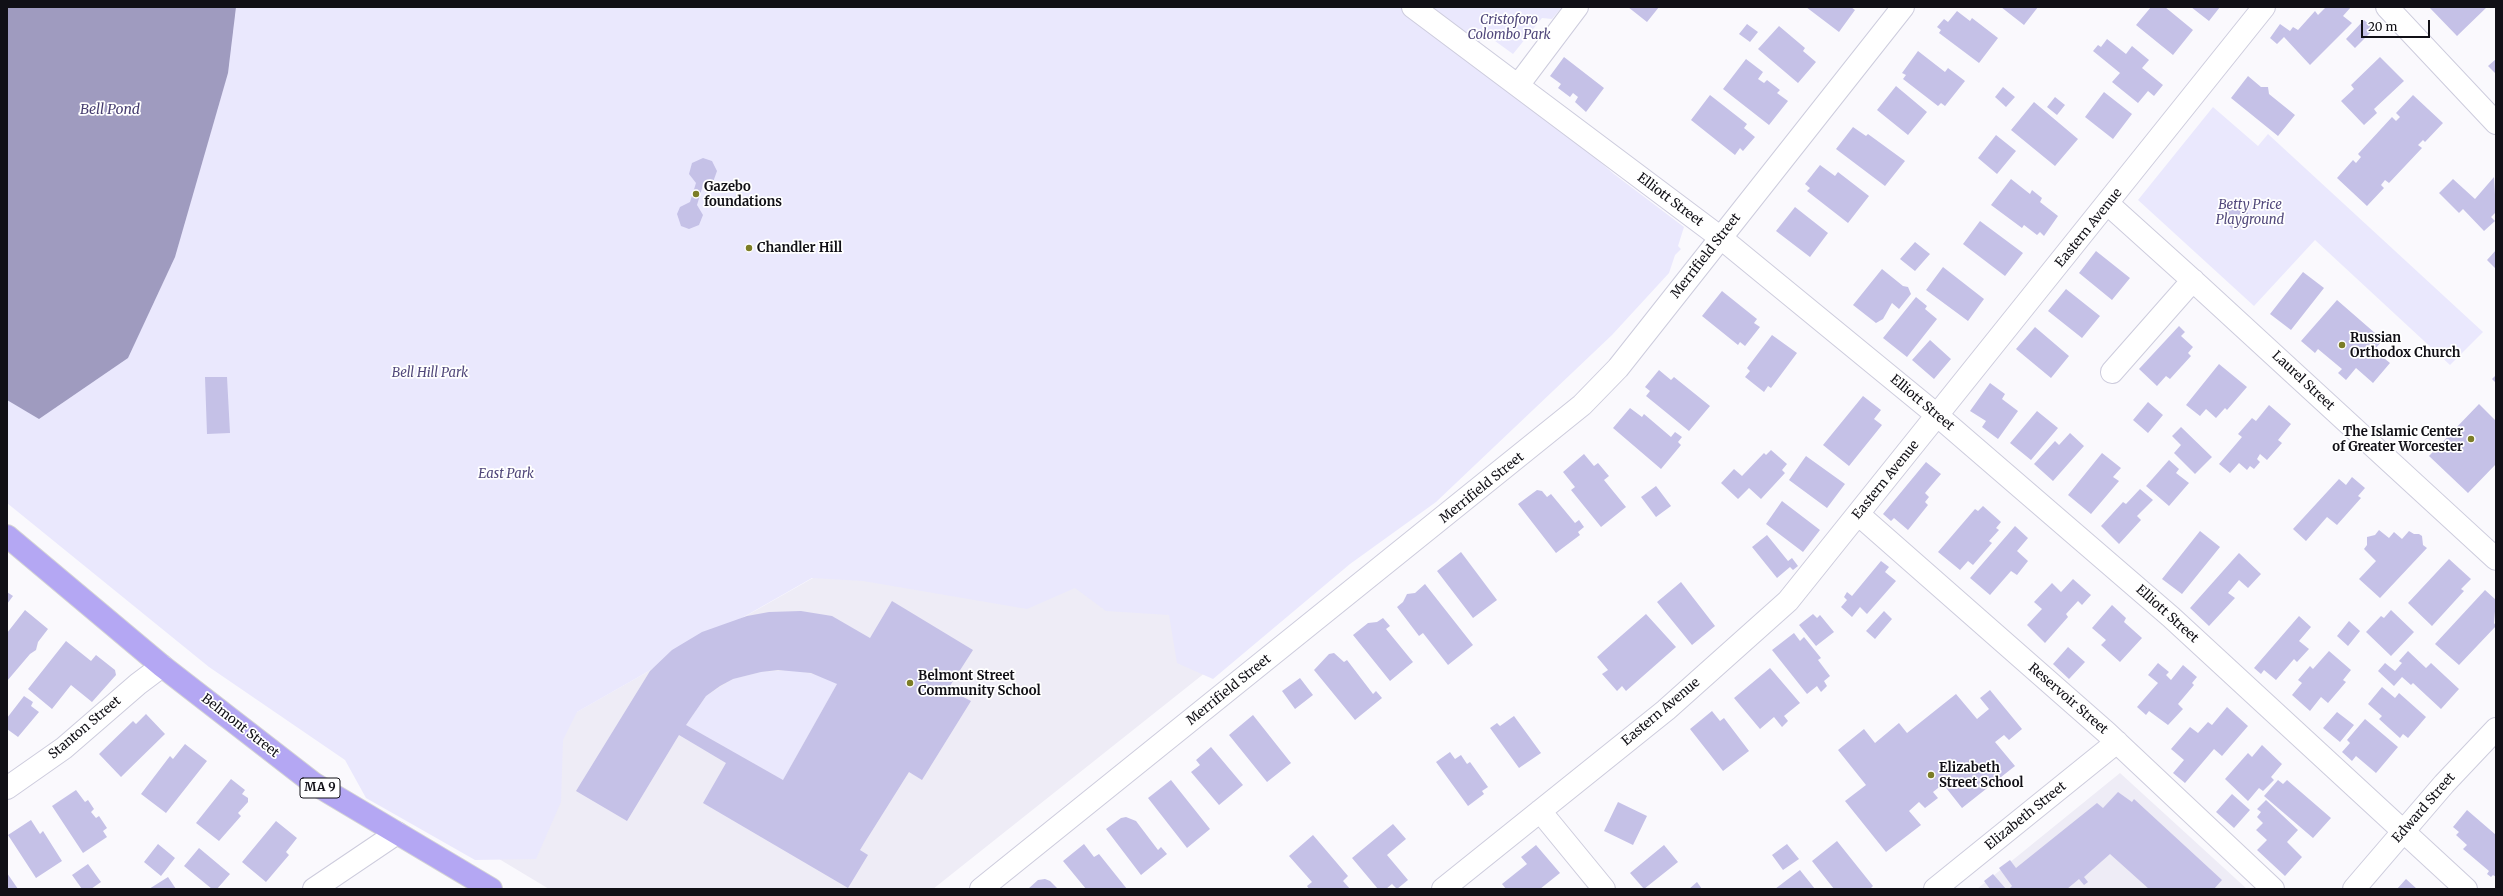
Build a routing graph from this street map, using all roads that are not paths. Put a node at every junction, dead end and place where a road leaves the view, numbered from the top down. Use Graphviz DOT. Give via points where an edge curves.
graph roads {
  1 [pos="1413,7"];
  2 [pos="1577,7"];
  3 [pos="1904,7"];
  4 [pos="2264,7"];
  5 [pos="2386,7"];
  6 [pos="1519,84"];
  7 [pos="2496,123"];
  8 [pos="2108,204"];
  9 [pos="1721,238"];
  10 [pos="2193,280"];
  11 [pos="2112,372"];
  12 [pos="1938,416"];
  13 [pos="1858,514"];
  14 [pos="7,536"];
  15 [pos="2496,559"];
  16 [pos="162,666"];
  17 [pos="2496,729"];
  18 [pos="2117,742"];
  19 [pos="7,788"];
  20 [pos="1540,811"];
  21 [pos="2404,831"];
  22 [pos="397,833"];
  23 [pos="314,889"];
  24 [pos="491,889"];
  25 [pos="981,889"];
  26 [pos="1442,889"];
  27 [pos="1604,889"];
  28 [pos="1935,889"];
  29 [pos="2273,889"];
  30 [pos="2354,889"];
  31 [pos="2466,889"];
  1 -- 6 [label="street, Elliott Street"];
  2 -- 6 [label="street"];
  3 -- 9 [label="street, Merrifield Street"];
  4 -- 8 [label="street, Eastern Avenue"];
  5 -- 7 [label="street"];
  6 -- 9 [label="street, Elliott Street"];
  8 -- 10 [label="street, Laurel Street"];
  8 -- 12 [label="street, Eastern Avenue"];
  9 -- 12 [label="street, Elliott Street"];
  9 -- 25 [label="street, Merrifield Street" via="1618,368 1582,405"];
  10 -- 11 [label="street"];
  10 -- 15 [label="street, Laurel Street"];
  12 -- 13 [label="street, Eastern Avenue"];
  12 -- 21 [label="street, Elliott Street" via="2171,617"];
  13 -- 18 [label="street, Reservoir Street"];
  13 -- 20 [label="street, Eastern Avenue" via="1788,601 1666,710"];
  14 -- 16 [label="highway, Belmont Street / MA 9"];
  16 -- 19 [label="street, Stanton Street" via="64,748"];
  16 -- 22 [label="highway, Belmont Street / MA 9" via="313,784"];
  17 -- 21 [label="street, Edward Street"];
  18 -- 28 [label="street, Elizabeth Street"];
  18 -- 29 [label="street, Reservoir Street"];
  20 -- 26 [label="street, Eastern Avenue"];
  20 -- 27 [label="street"];
  21 -- 30 [label="street, Edward Street"];
  21 -- 31 [label="street, Elliott Street"];
  22 -- 23 [label="street"];
  22 -- 24 [label="highway, Belmont Street / MA 9"];
}
